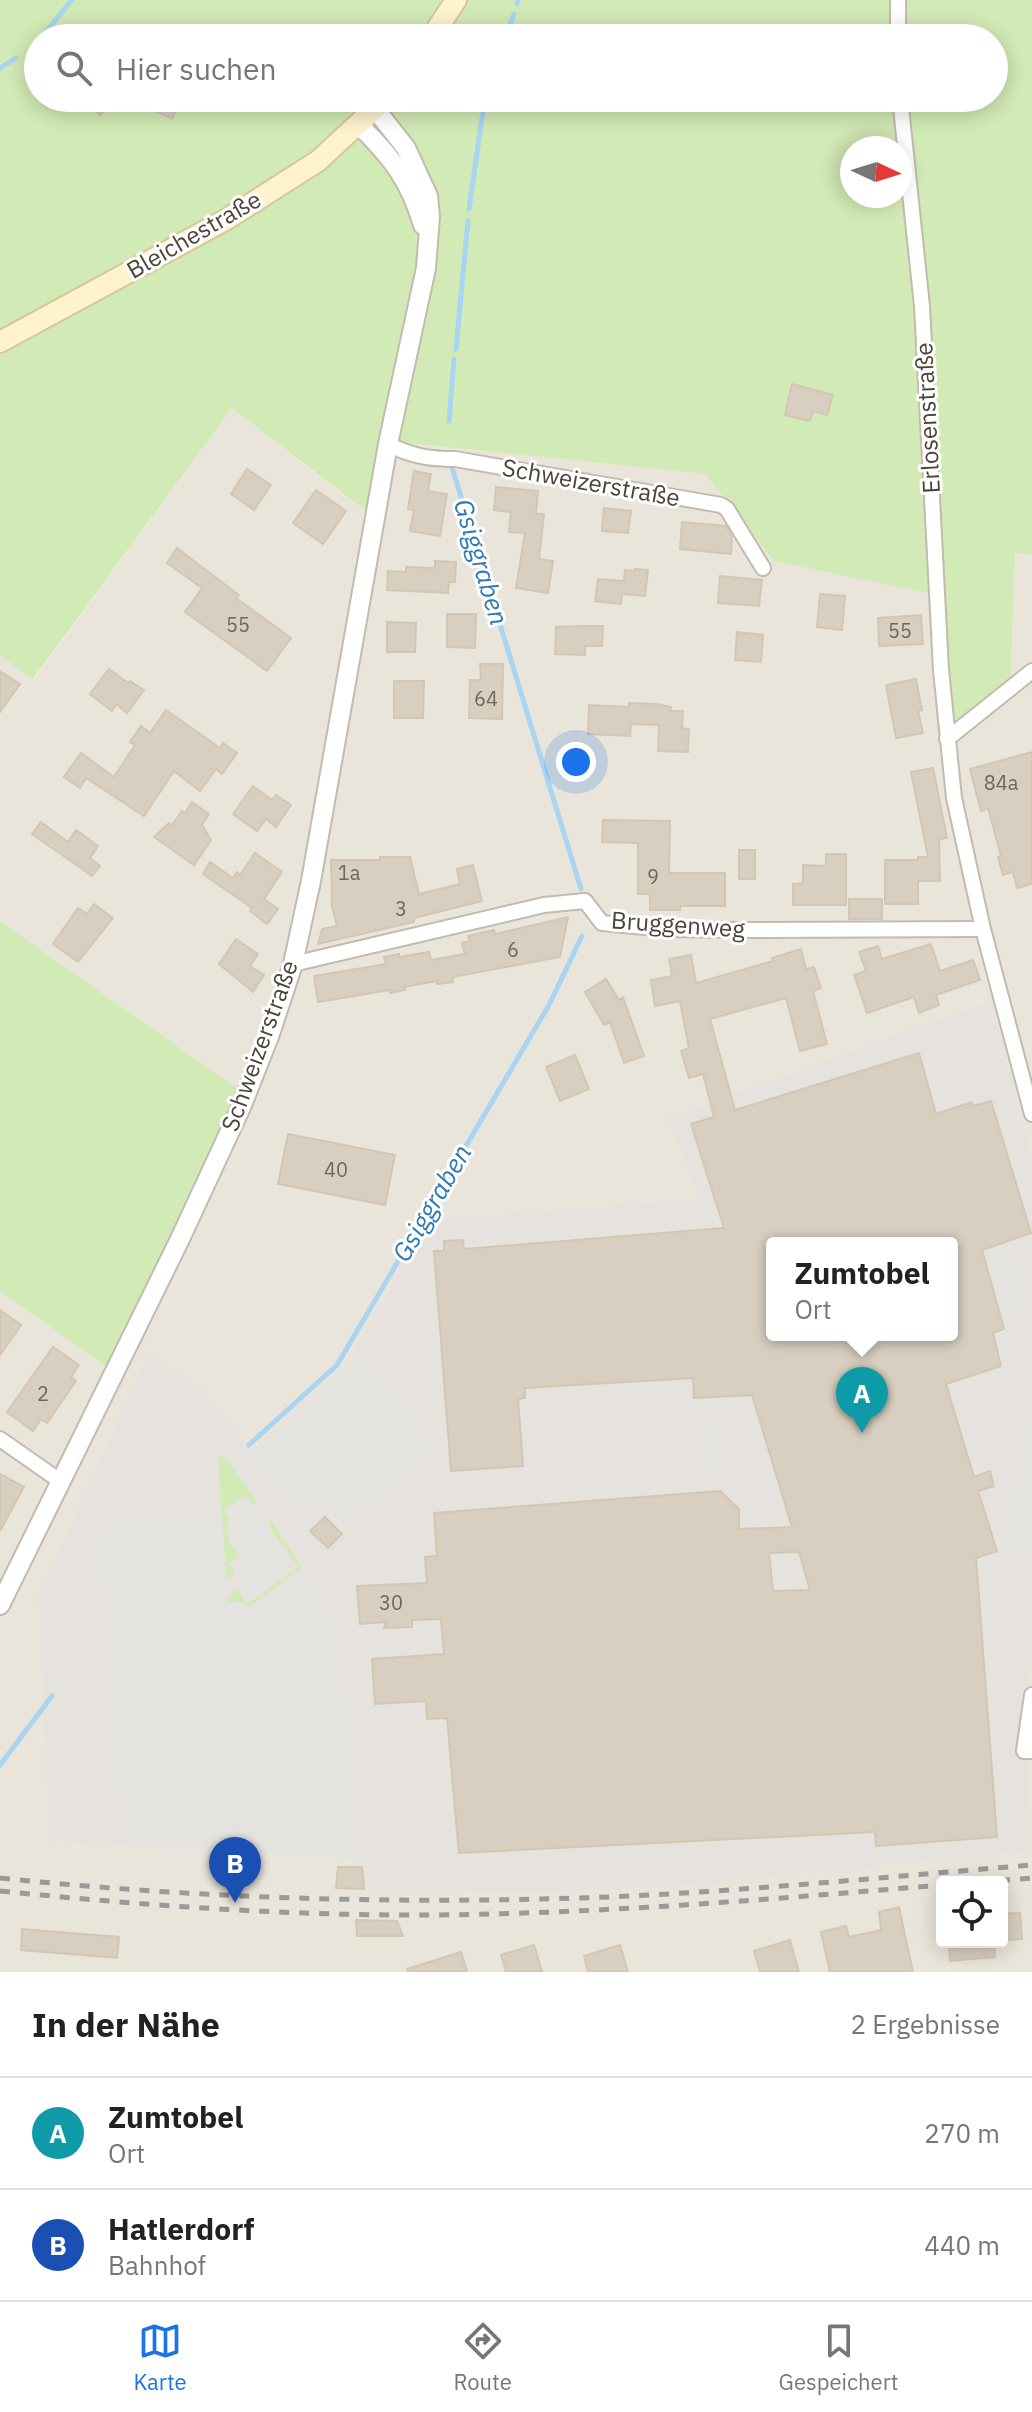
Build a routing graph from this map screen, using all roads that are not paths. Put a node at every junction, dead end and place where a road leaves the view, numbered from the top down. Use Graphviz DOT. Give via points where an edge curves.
graph roads {
  1 [pos="456,0"];
  2 [pos="898,0"];
  3 [pos="440,24"];
  4 [pos="898,24"];
  5 [pos="373,112"];
  6 [pos="385,112"];
  7 [pos="901,112"];
  8 [pos="359,125"];
  9 [pos="428,239"];
  10 [pos="0,342"];
  11 [pos="388,444"];
  12 [pos="763,568"];
  13 [pos="1032,671"];
  14 [pos="947,739"];
  15 [pos="983,929"];
  16 [pos="293,964"];
  17 [pos="1032,1114"];
  18 [pos="0,1439"];
  19 [pos="60,1481"];
  20 [pos="0,1605"];
  21 [pos="1032,1695"];
  22 [pos="1028,1751"];
  1 -- 3 [label="main road"];
  2 -- 4 [label="street"];
  5 -- 8 [label="main road, Bleichestraße"];
  6 -- 9 [label="street, Schweizerstraße" via="428,196"];
  7 -- 14 [label="street, Erlosenstraße" via="922,306"];
  8 -- 9 [label="street, Schweizerstraße" via="406,180"];
  8 -- 10 [label="main road, Bleichestraße" via="318,161 204,234"];
  9 -- 11 [label="street, Schweizerstraße"];
  11 -- 12 [label="street, Schweizerstraße" via="427,459 455,459 721,505"];
  11 -- 16 [label="street, Schweizerstraße"];
  13 -- 14 [label="street"];
  14 -- 15 [label="street, Erlosenstraße" via="954,798"];
  15 -- 16 [label="street, Bruggenweg" via="628,927 602,923 585,901 544,905"];
  15 -- 17 [label="street, Erlosenstraße"];
  16 -- 19 [label="street, Schweizerstraße" via="242,1105"];
  18 -- 19 [label="street"];
  19 -- 20 [label="street, Schweizerstraße"];
  21 -- 22 [label="street"];
}
